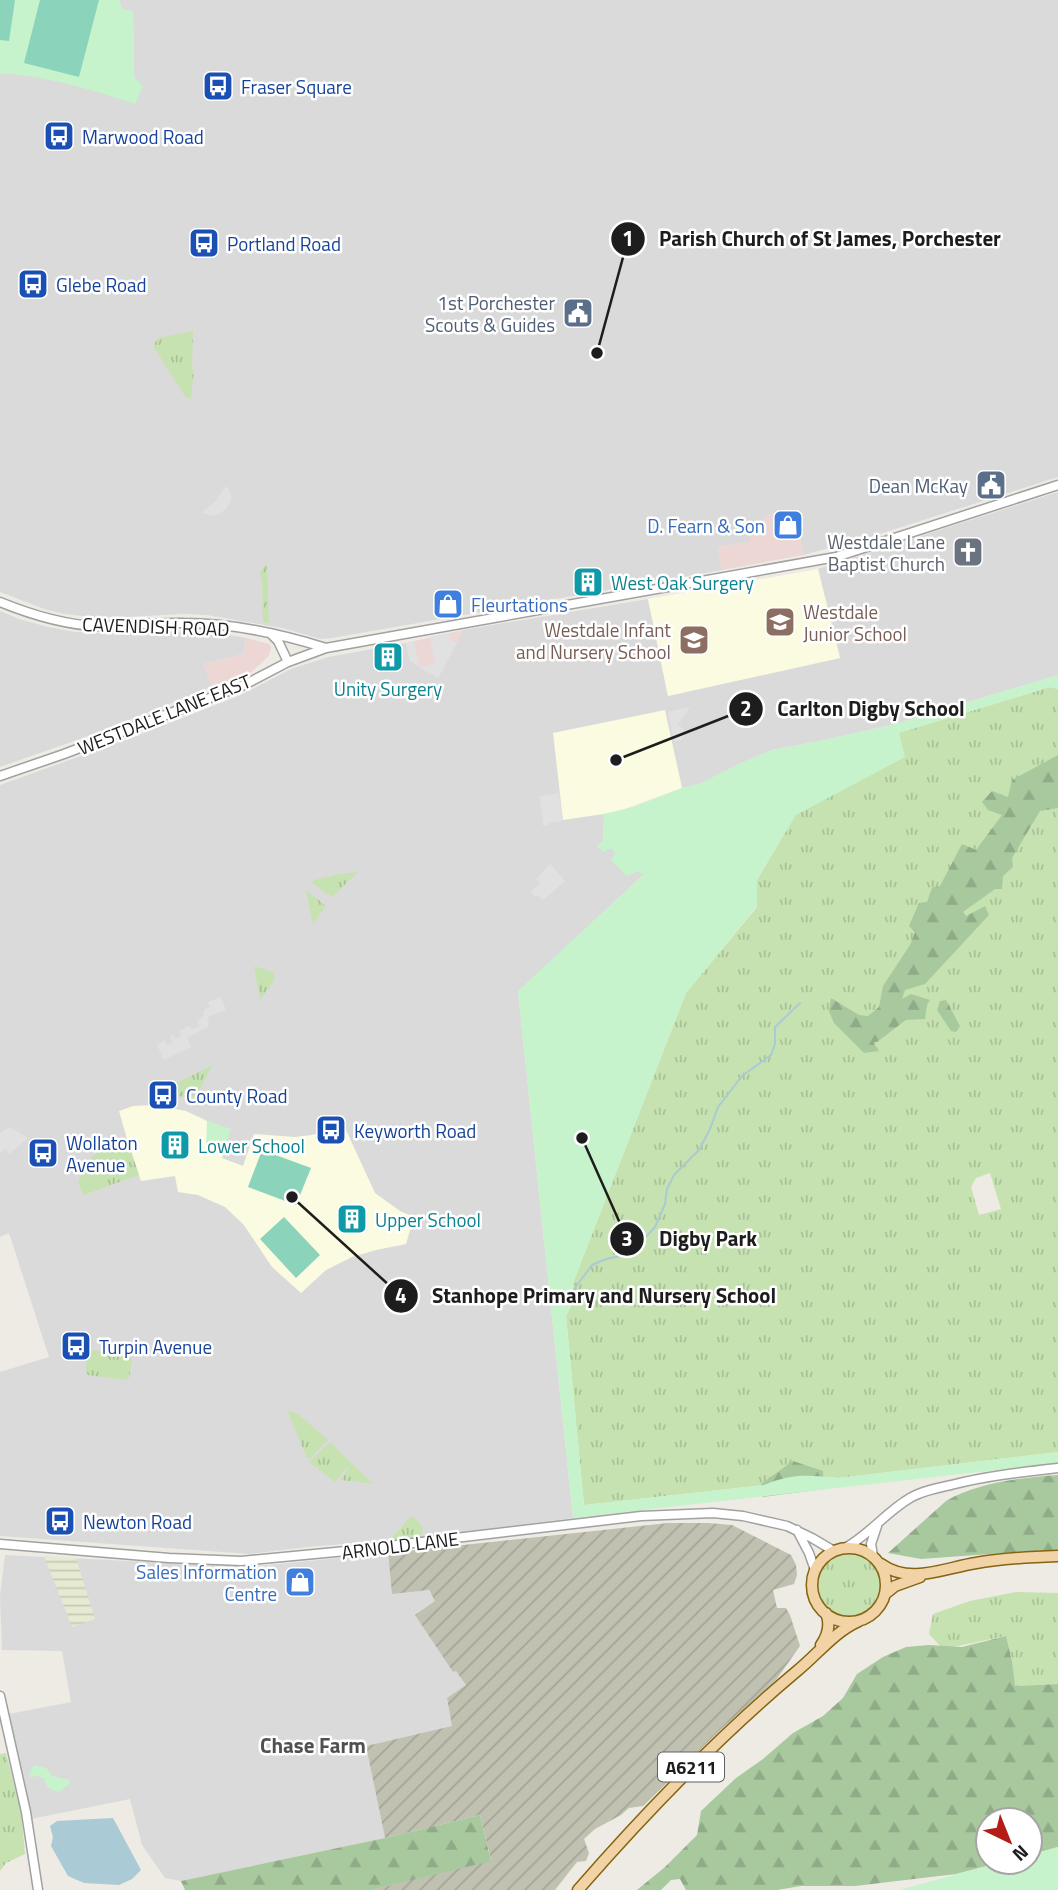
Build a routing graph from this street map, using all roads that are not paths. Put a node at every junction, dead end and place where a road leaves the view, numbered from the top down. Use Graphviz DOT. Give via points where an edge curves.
graph roads {
  1 [pos="1058,485"];
  2 [pos="0,602"];
  3 [pos="272,634"];
  4 [pos="326,648"];
  5 [pos="288,662"];
  6 [pos="0,776"];
  7 [pos="1058,1468"];
  8 [pos="877,1523"];
  9 [pos="797,1530"];
  10 [pos="0,1544"];
  11 [pos="845,1548"];
  12 [pos="834,1551"];
  13 [pos="1058,1556"];
  14 [pos="877,1560"];
  15 [pos="816,1570"];
  16 [pos="927,1574"];
  17 [pos="885,1594"];
  18 [pos="825,1613"];
  19 [pos="859,1620"];
  20 [pos="816,1654"];
  21 [pos="0,1696"];
  22 [pos="38,1890"];
  23 [pos="578,1890"];
  1 -- 4 [label="street, WESTDALE LANE EAST" via="825,559"];
  2 -- 3 [label="street, CAVENDISH ROAD" via="45,619 81,624 192,623"];
  3 -- 4 [label="street, CAVENDISH ROAD"];
  3 -- 5 [label="street"];
  4 -- 5 [label="street, WESTDALE LANE EAST"];
  5 -- 6 [label="street, WESTDALE LANE EAST" via="246,684"];
  7 -- 8 [label="street" via="934,1489 913,1496"];
  8 -- 11 [label="street"];
  8 -- 14 [label="street" via="871,1544"];
  9 -- 10 [label="street, ARNOLD LANE" via="713,1513 641,1516 241,1561"];
  9 -- 12 [label="street, ARNOLD LANE"];
  9 -- 15 [label="street"];
  11 -- 12 [label="main road"];
  11 -- 14 [label="main road" via="859,1549"];
  12 -- 15 [label="main road"];
  13 -- 16 [label="main road" via="973,1563"];
  14 -- 16 [label="main road" via="893,1572"];
  14 -- 17 [label="main road" via="884,1572"];
  15 -- 18 [label="main road" via="814,1596"];
  16 -- 17 [label="main road"];
  17 -- 19 [label="main road" via="875,1612"];
  18 -- 19 [label="main road" via="838,1620"];
  18 -- 20 [label="main road, A6211" via="829,1630"];
  19 -- 20 [label="main road, A6211"];
  20 -- 23 [label="main road, A6211" via="696,1763"];
  21 -- 22 [label="street"];
}
